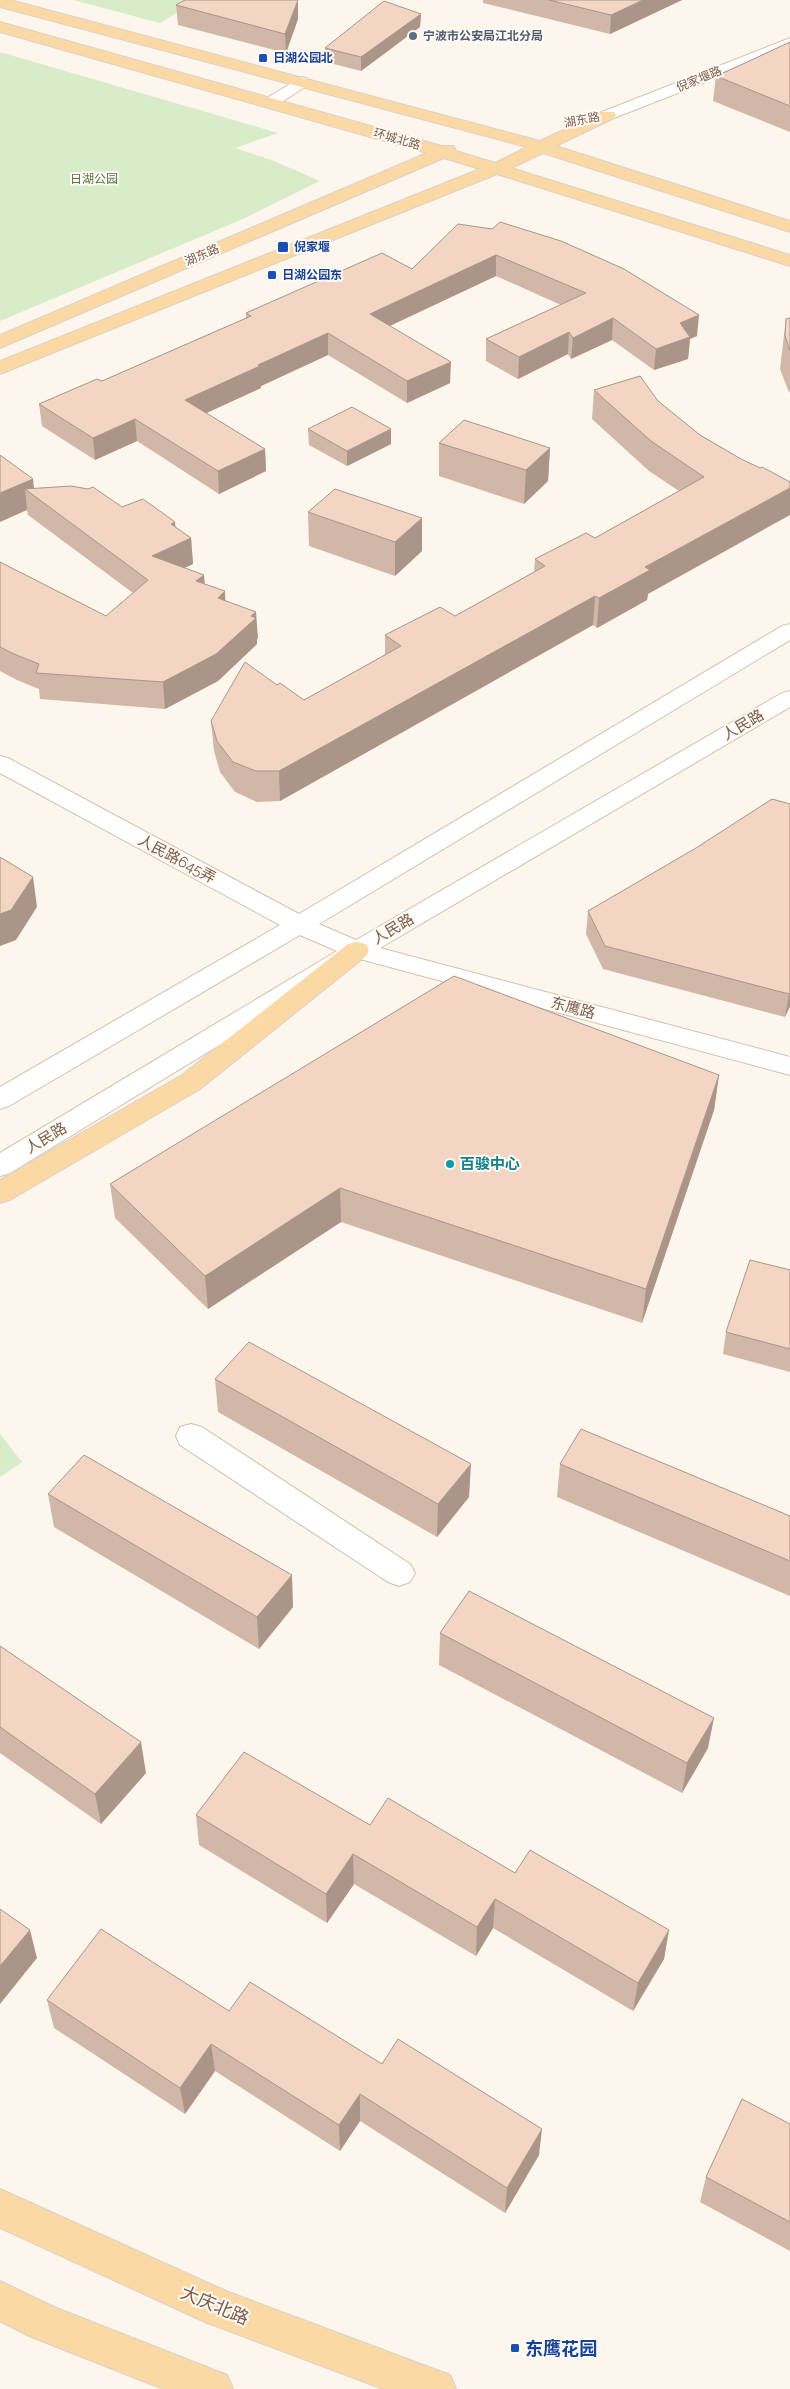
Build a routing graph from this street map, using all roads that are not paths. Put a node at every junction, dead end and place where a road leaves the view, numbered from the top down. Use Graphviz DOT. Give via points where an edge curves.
graph roads {
  1 [pos="0,2"];
  2 [pos="0,27"];
  3 [pos="790,43"];
  4 [pos="302,82"];
  5 [pos="271,102"];
  6 [pos="608,115"];
  7 [pos="505,135"];
  8 [pos="540,146"];
  9 [pos="440,152"];
  10 [pos="495,168"];
  11 [pos="790,227"];
  12 [pos="790,261"];
  13 [pos="0,342"];
  14 [pos="0,368"];
  15 [pos="790,631"];
  16 [pos="790,698"];
  17 [pos="0,763"];
  18 [pos="299,925"];
  19 [pos="357,950"];
  20 [pos="790,1066"];
  21 [pos="0,1099"];
  22 [pos="0,1166"];
  23 [pos="0,1193"];
  24 [pos="191,1436"];
  25 [pos="399,1573"];
  26 [pos="0,2208"];
  27 [pos="0,2300"];
  28 [pos="213,2389"];
  29 [pos="436,2389"];
  1 -- 4 [label="main road"];
  2 -- 5 [label="main road, 环城北路"];
  3 -- 6 [label="main road, 倪家堰路"];
  4 -- 5 [label="main road"];
  4 -- 7 [label="main road"];
  5 -- 9 [label="main road, 环城北路"];
  6 -- 7 [label="main road, 湖东路"];
  6 -- 8 [label="main road, 湖东路"];
  7 -- 8 [label="main road"];
  7 -- 9 [label="main road, 湖东路"];
  8 -- 10 [label="main road, 湖东路"];
  8 -- 11 [label="main road"];
  9 -- 10 [label="main road, 环城北路"];
  9 -- 13 [label="main road, 湖东路"];
  10 -- 12 [label="main road, 环城北路"];
  10 -- 14 [label="main road, 湖东路"];
  15 -- 18 [label="main road"];
  16 -- 19 [label="main road, 人民路"];
  17 -- 18 [label="main road, 人民路645弄"];
  18 -- 19 [label="main road, 人民路645弄"];
  18 -- 21 [label="main road"];
  19 -- 20 [label="main road, 东鹰路"];
  19 -- 22 [label="main road, 人民路"];
  19 -- 23 [label="main road" via="191,1082"];
  24 -- 25 [label="main road"];
  26 -- 29 [label="main road, 大庆北路" via="218,2308"];
  27 -- 28 [label="main road" via="43,2322"];
}
